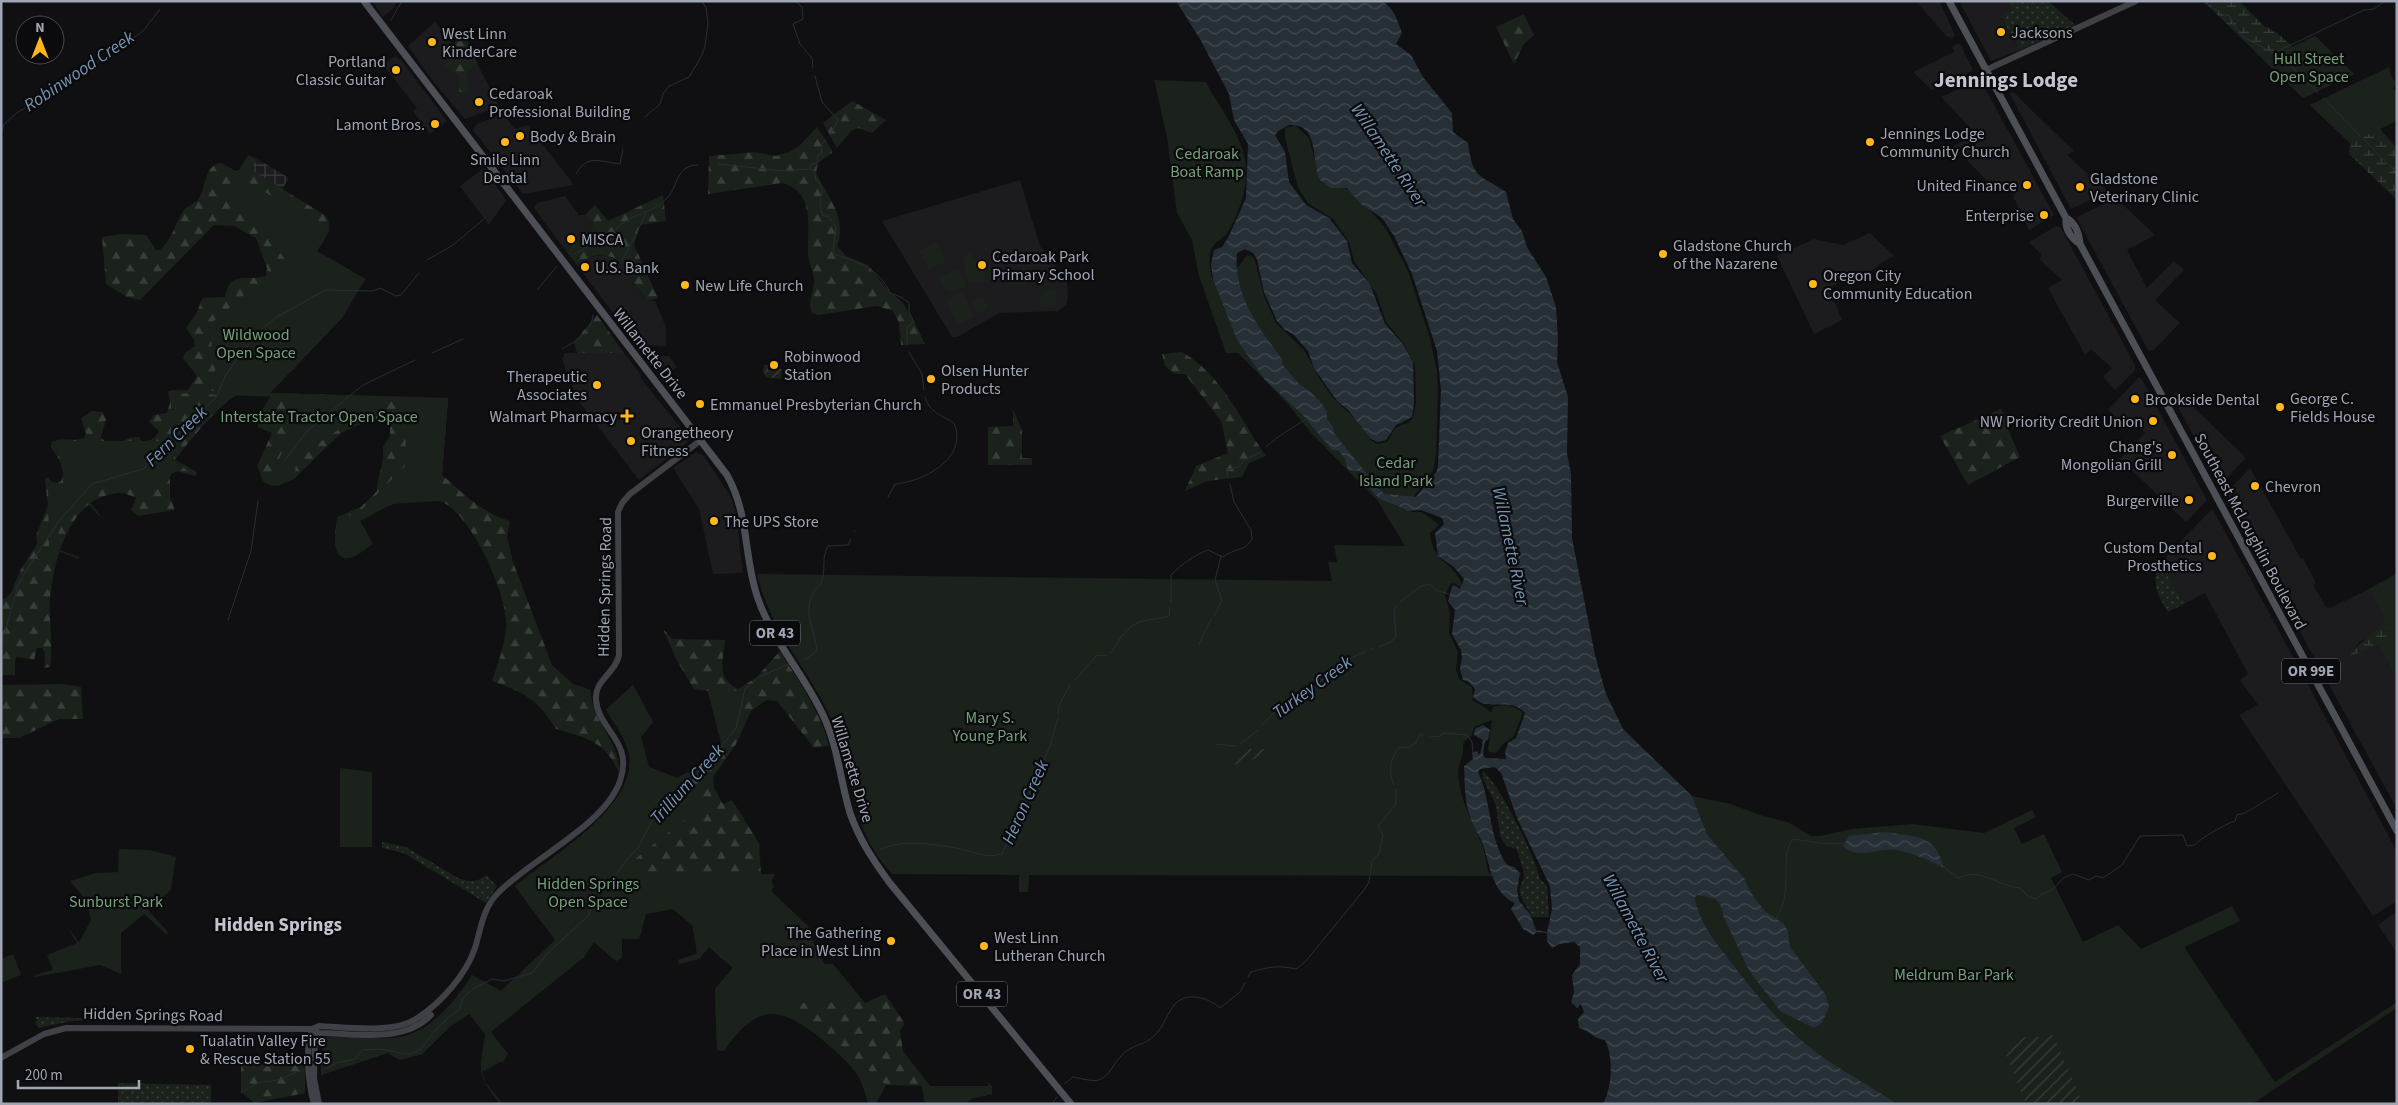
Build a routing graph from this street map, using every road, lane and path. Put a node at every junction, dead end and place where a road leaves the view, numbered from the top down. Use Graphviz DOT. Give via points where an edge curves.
graph roads {
  1 [pos="364,1"];
  2 [pos="1949,1"];
  3 [pos="2136,1"];
  4 [pos="1986,70"];
  5 [pos="701,440"];
  6 [pos="2397,831"];
  7 [pos="431,1015"];
  8 [pos="312,1029"];
  9 [pos="1,1058"];
  10 [pos="314,1104"];
  11 [pos="319,1104"];
  12 [pos="1071,1104"];
  1 -- 5 [label="main road, Willamette Drive / OR 43"];
  2 -- 4 [label="main road, Southeast McLoughlin Boulevard / OR 99E"];
  3 -- 4 [label="main road"];
  4 -- 6 [label="main road, Southeast McLoughlin Boulevard / OR 99E" via="2066,218 2069,232 2080,244"];
  5 -- 8 [label="main road, Hidden Springs Road" via="630,494 618,512 619,655 599,685 596,701 621,749 623,770 618,786 588,821 524,870 494,898 484,915 467,967 441,1000 417,1019 401,1026 319,1026"];
  5 -- 12 [label="main road, Willamette Drive / OR 43" via="727,475 737,495 744,516 758,598 823,715 836,748 850,811 863,843 889,882"];
  7 -- 8 [label="main road, Hidden Springs Road" via="417,1026 398,1033 319,1033"];
  8 -- 9 [label="main road, Hidden Springs Road" via="73,1027 44,1034"];
  8 -- 10 [label="main road" via="309,1080"];
  8 -- 11 [label="main road"];
}
